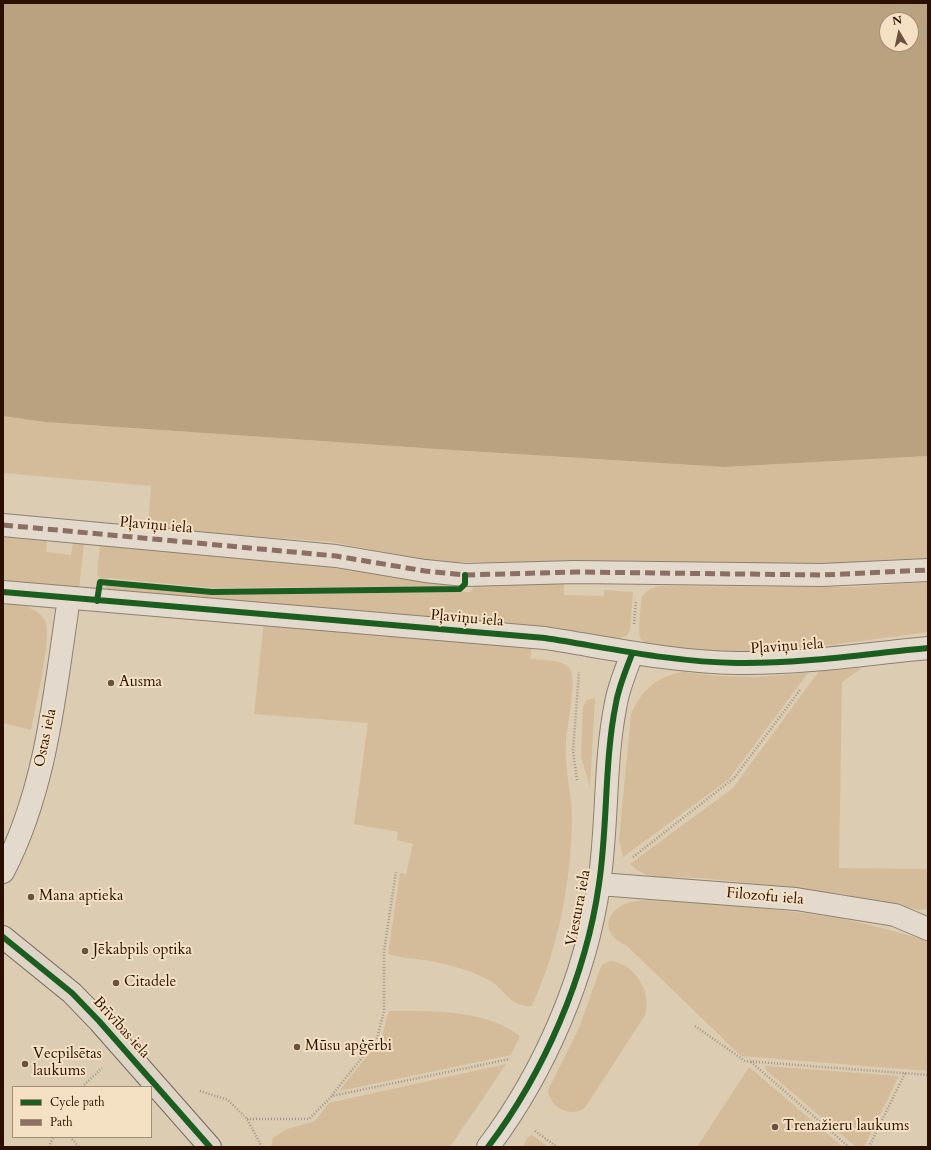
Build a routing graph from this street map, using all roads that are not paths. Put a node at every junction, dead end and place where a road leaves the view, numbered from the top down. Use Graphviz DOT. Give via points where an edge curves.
graph roads {
  1 [pos="3,525"];
  2 [pos="928,570"];
  3 [pos="3,592"];
  4 [pos="69,598"];
  5 [pos="928,648"];
  6 [pos="632,654"];
  7 [pos="3,872"];
  8 [pos="599,884"];
  9 [pos="928,929"];
  10 [pos="3,937"];
  11 [pos="210,1147"];
  12 [pos="488,1147"];
  1 -- 2 [label="street, Pļaviņu iela" via="336,556 465,575 569,572 822,575"];
  3 -- 4 [label="street, Pļaviņu iela"];
  4 -- 6 [label="street, Pļaviņu iela" via="545,638"];
  4 -- 7 [label="street, Ostas iela" via="49,733 32,799"];
  5 -- 6 [label="street, Pļaviņu iela" via="737,663"];
  6 -- 8 [label="street, Viestura iela" via="620,687 613,719"];
  8 -- 9 [label="street, Filozofu iela" via="796,899 896,915"];
  8 -- 12 [label="street, Viestura iela" via="587,945 558,1022 539,1066"];
  10 -- 11 [label="main road, Brīvības iela" via="72,993"];
}
